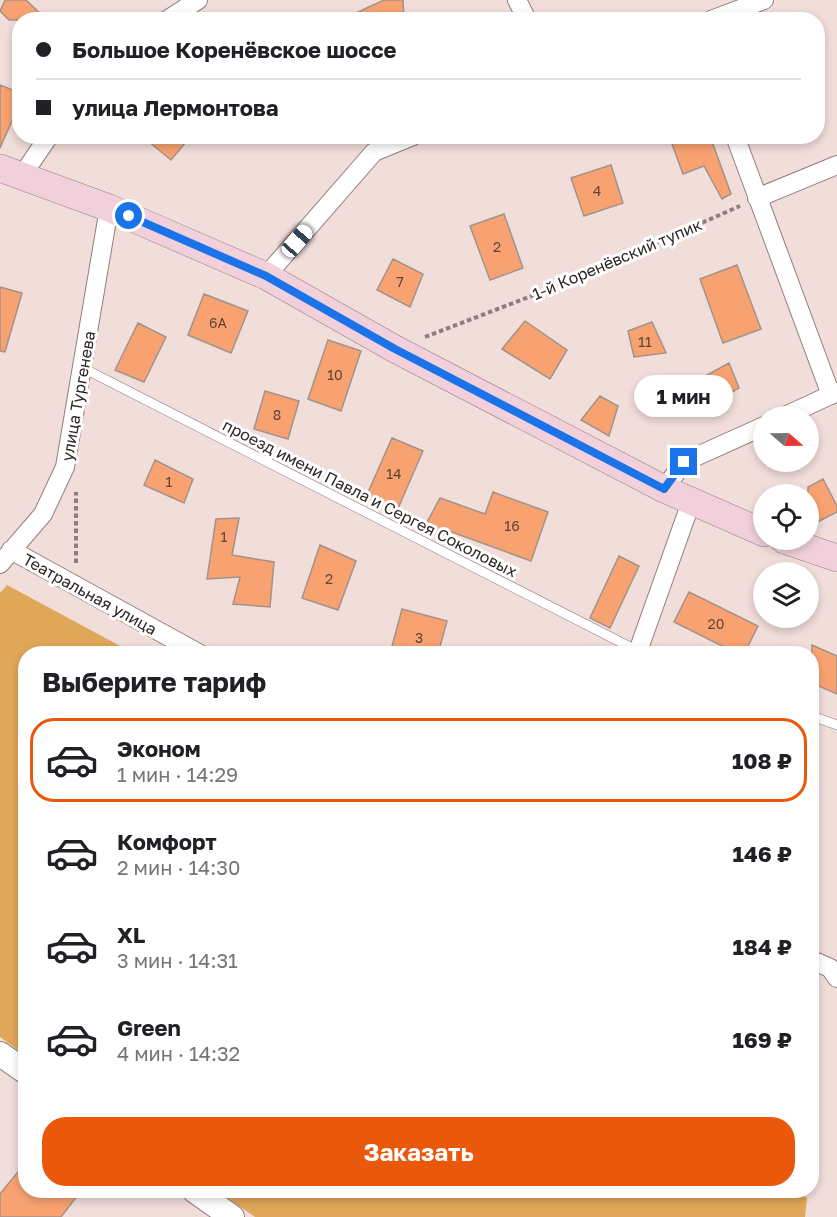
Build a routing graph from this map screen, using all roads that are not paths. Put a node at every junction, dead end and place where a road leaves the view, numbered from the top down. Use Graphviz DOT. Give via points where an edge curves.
graph roads {
  1 [pos="198,0"];
  2 [pos="764,0"];
  3 [pos="179,12"];
  4 [pos="732,12"];
  5 [pos="41,144"];
  6 [pos="394,144"];
  7 [pos="738,144"];
  8 [pos="837,165"];
  9 [pos="11,172"];
  10 [pos="757,198"];
  11 [pos="109,208"];
  12 [pos="266,276"];
  13 [pos="83,368"];
  14 [pos="834,394"];
  15 [pos="807,406"];
  16 [pos="753,431"];
  17 [pos="664,489"];
  18 [pos="691,502"];
  19 [pos="753,528"];
  20 [pos="813,550"];
  21 [pos="6,557"];
  22 [pos="837,558"];
  23 [pos="184,646"];
  24 [pos="626,646"];
  25 [pos="642,646"];
  26 [pos="819,719"];
  27 [pos="837,725"];
  28 [pos="819,963"];
  29 [pos="837,978"];
  30 [pos="0,1054"];
  31 [pos="18,1066"];
  32 [pos="205,1198"];
  33 [pos="232,1217"];
  1 -- 3 [label="street"];
  2 -- 4 [label="street"];
  5 -- 9 [label="street"];
  6 -- 12 [label="street" via="374,152"];
  7 -- 10 [label="street"];
  8 -- 10 [label="street"];
  9 -- 11 [label="main road"];
  10 -- 14 [label="street"];
  11 -- 12 [label="main road"];
  11 -- 13 [label="street, улица Тургенева"];
  12 -- 17 [label="main road" via="395,349"];
  13 -- 21 [label="street, улица Тургенева" via="65,467 43,514"];
  13 -- 24 [label="lane, проезд имени Павла и Сергея Соколовых"];
  14 -- 15 [label="street"];
  16 -- 17 [label="street" via="684,462"];
  17 -- 18 [label="main road"];
  18 -- 19 [label="main road"];
  18 -- 25 [label="street"];
  20 -- 22 [label="main road"];
  21 -- 23 [label="street, Театральная улица"];
  26 -- 27 [label="lane"];
  28 -- 29 [label="street" via="830,968"];
  30 -- 31 [label="street"];
  32 -- 33 [label="street"];
}
